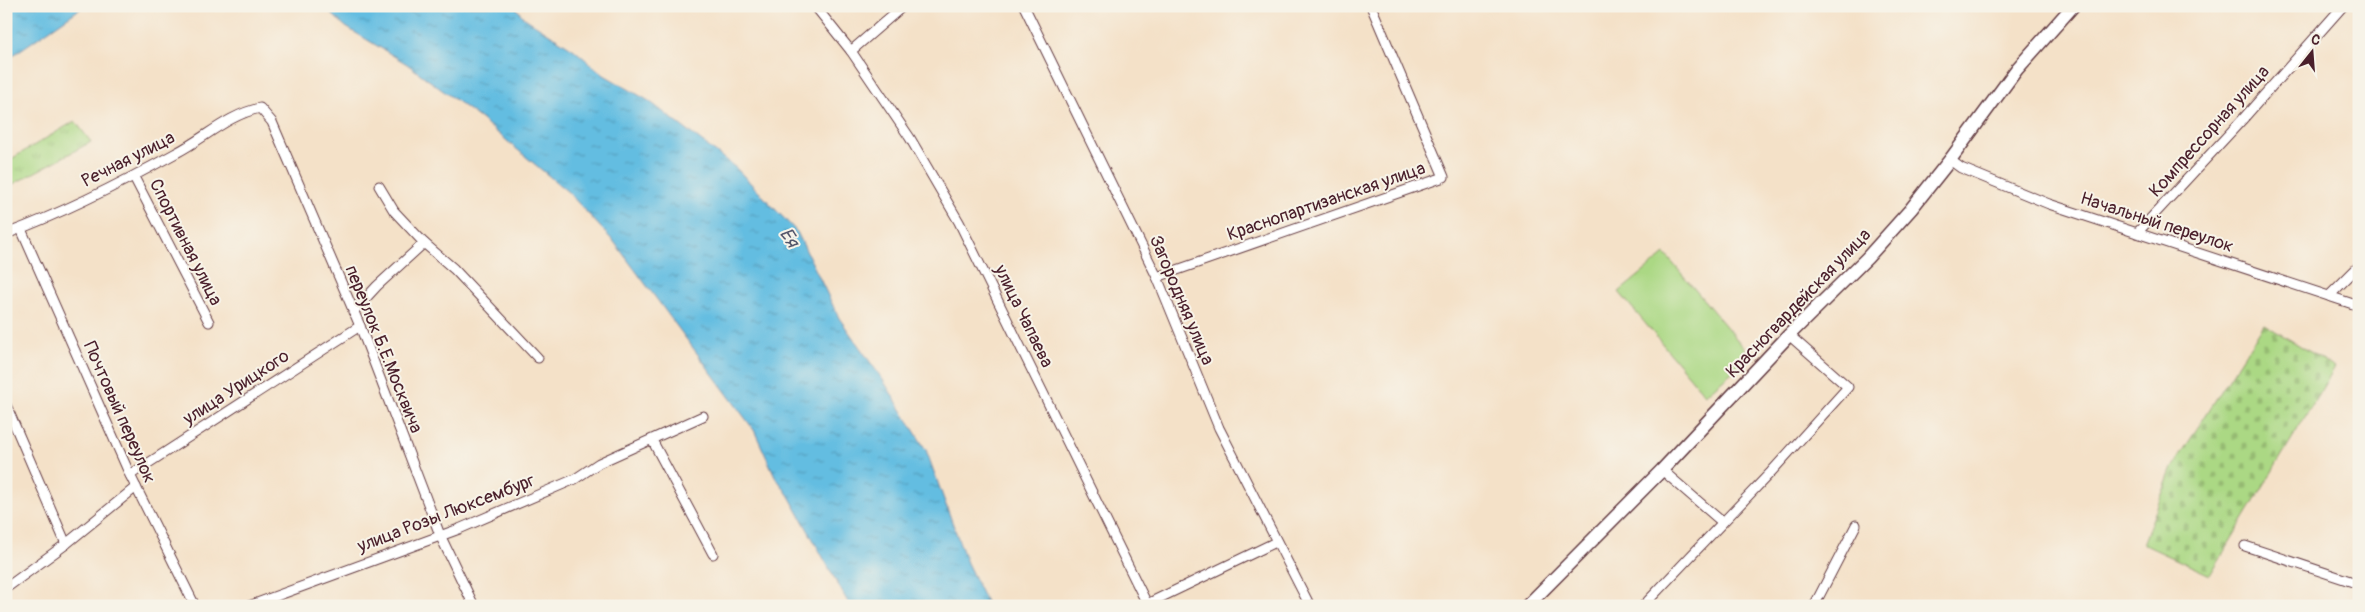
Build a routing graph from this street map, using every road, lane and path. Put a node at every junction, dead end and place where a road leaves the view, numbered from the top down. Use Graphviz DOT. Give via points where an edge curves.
graph roads {
  1 [pos="816,6"];
  2 [pos="903,6"];
  3 [pos="1024,6"];
  4 [pos="1371,6"];
  5 [pos="2073,6"];
  6 [pos="2343,6"];
  7 [pos="851,51"];
  8 [pos="260,108"];
  9 [pos="1950,160"];
  10 [pos="134,176"];
  11 [pos="379,186"];
  12 [pos="21,229"];
  13 [pos="2137,233"];
  14 [pos="6,234"];
  15 [pos="424,243"];
  16 [pos="2359,266"];
  17 [pos="1157,277"];
  18 [pos="2329,296"];
  19 [pos="2359,306"];
  20 [pos="353,312"];
  21 [pos="209,322"];
  22 [pos="360,326"];
  23 [pos="1789,335"];
  24 [pos="538,358"];
  25 [pos="6,405"];
  26 [pos="703,416"];
  27 [pos="652,440"];
  28 [pos="1662,470"];
  29 [pos="130,475"];
  30 [pos="136,487"];
  31 [pos="1721,522"];
  32 [pos="1856,525"];
  33 [pos="440,535"];
  34 [pos="1276,542"];
  35 [pos="66,544"];
  36 [pos="2245,546"];
  37 [pos="713,554"];
  38 [pos="2359,584"];
  39 [pos="6,588"];
  40 [pos="1148,605"];
  41 [pos="195,606"];
  42 [pos="248,606"];
  43 [pos="474,606"];
  44 [pos="1310,606"];
  45 [pos="1527,606"];
  46 [pos="1643,606"];
  47 [pos="1814,606"];
  1 -- 7 [label="street, улица Чапаева"];
  2 -- 7 [label="street"];
  3 -- 17 [label="street, Загородняя улица"];
  4 -- 17 [label="street, Краснопартизанская улица" via="1444,177"];
  5 -- 9 [label="street, Красногвардейская улица" via="2017,69"];
  6 -- 13 [label="street, Компрессорная улица"];
  7 -- 40 [label="street, улица Чапаева" via="910,138 959,222"];
  8 -- 10 [label="street, Речная улица" via="245,111"];
  8 -- 20 [label="street, переулок Б.Е.Москвича" via="272,122"];
  9 -- 13 [label="street, Начальный переулок" via="1961,168 2049,204"];
  9 -- 23 [label="street, Красногвардейская улица" via="1867,258"];
  10 -- 12 [label="street, Речная улица"];
  10 -- 21 [label="street, Спортивная улица"];
  11 -- 15 [label="street" via="394,211"];
  12 -- 14 [label="street, Речная улица"];
  12 -- 29 [label="street, Почтовый переулок"];
  13 -- 18 [label="street, Начальный переулок"];
  15 -- 20 [label="street"];
  15 -- 24 [label="street" via="454,269"];
  16 -- 18 [label="street"];
  17 -- 34 [label="street, Загородняя улица" via="1219,428"];
  18 -- 19 [label="street, Начальный переулок"];
  20 -- 22 [label="street, переулок Б.Е.Москвича"];
  22 -- 29 [label="street, улица Урицкого"];
  22 -- 33 [label="street, переулок Б.Е.Москвича"];
  23 -- 28 [label="street, Красногвардейская улица"];
  23 -- 31 [label="street" via="1848,387"];
  25 -- 35 [label="street"];
  26 -- 27 [label="street, улица Розы Люксембург"];
  27 -- 33 [label="street, улица Розы Люксембург" via="599,462 575,479"];
  27 -- 37 [label="street"];
  28 -- 31 [label="street"];
  28 -- 45 [label="street, Красногвардейская улица"];
  29 -- 30 [label="street, Почтовый переулок"];
  30 -- 35 [label="street"];
  30 -- 41 [label="street, Почтовый переулок"];
  31 -- 46 [label="street"];
  32 -- 47 [label="street"];
  33 -- 42 [label="street, улица Розы Люксембург"];
  33 -- 43 [label="street, переулок Б.Е.Москвича"];
  34 -- 40 [label="street"];
  34 -- 44 [label="street, Загородняя улица"];
  35 -- 39 [label="street"];
  36 -- 38 [label="street"];
}
